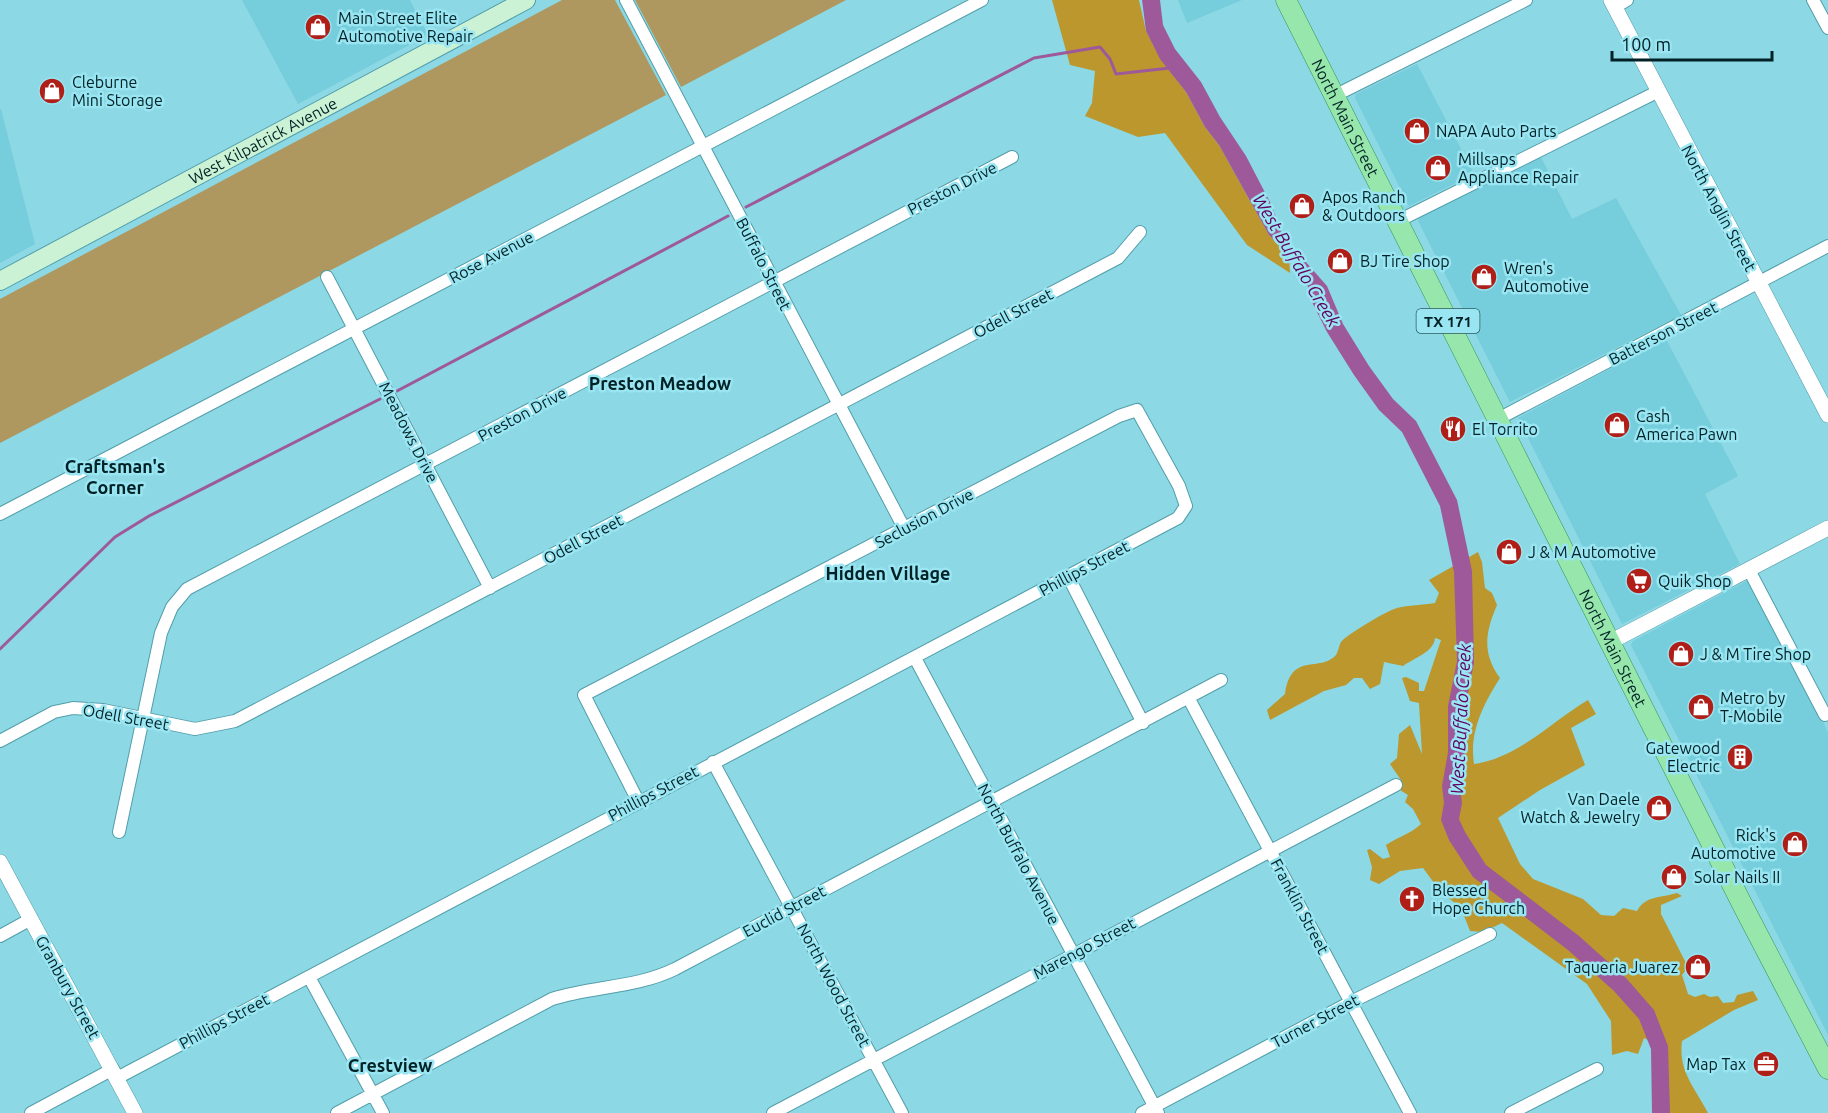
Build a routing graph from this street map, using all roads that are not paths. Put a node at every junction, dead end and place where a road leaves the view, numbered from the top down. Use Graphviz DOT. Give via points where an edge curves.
graph roads {
  1 [pos="526,0"];
  2 [pos="626,0"];
  3 [pos="982,0"];
  4 [pos="1286,0"];
  5 [pos="1526,0"];
  6 [pos="1813,0"];
  7 [pos="1618,2"];
  8 [pos="1828,28"];
  9 [pos="1659,91"];
  10 [pos="1334,96"];
  11 [pos="703,147"];
  12 [pos="1012,157"];
  13 [pos="1398,221"];
  14 [pos="1140,232"];
  15 [pos="1828,246"];
  16 [pos="327,277"];
  17 [pos="0,281"];
  18 [pos="773,281"];
  19 [pos="1759,283"];
  20 [pos="355,329"];
  21 [pos="837,405"];
  22 [pos="1828,415"];
  23 [pos="1498,419"];
  24 [pos="425,464"];
  25 [pos="1186,506"];
  26 [pos="0,514"];
  27 [pos="904,528"];
  28 [pos="1828,528"];
  29 [pos="1749,570"];
  30 [pos="1068,576"];
  31 [pos="490,588"];
  32 [pos="1610,642"];
  33 [pos="915,658"];
  34 [pos="1221,681"];
  35 [pos="1189,699"];
  36 [pos="1825,715"];
  37 [pos="142,719"];
  38 [pos="1143,723"];
  39 [pos="0,741"];
  40 [pos="713,762"];
  41 [pos="1396,785"];
  42 [pos="638,801"];
  43 [pos="991,801"];
  44 [pos="119,832"];
  45 [pos="1272,851"];
  46 [pos="0,861"];
  47 [pos="792,906"];
  48 [pos="31,920"];
  49 [pos="1490,934"];
  50 [pos="0,936"];
  51 [pos="1073,954"];
  52 [pos="309,977"];
  53 [pos="1351,1002"];
  54 [pos="874,1059"];
  55 [pos="1826,1060"];
  56 [pos="1597,1069"];
  57 [pos="115,1073"];
  58 [pos="373,1094"];
  59 [pos="1156,1110"];
  60 [pos="31,1113"];
  61 [pos="135,1113"];
  62 [pos="337,1113"];
  63 [pos="383,1113"];
  64 [pos="773,1113"];
  65 [pos="902,1113"];
  66 [pos="1142,1113"];
  67 [pos="1410,1113"];
  68 [pos="1511,1113"];
  1 -- 17 [label="main road, West Kilpatrick Avenue"];
  2 -- 11 [label="street, Buffalo Street"];
  3 -- 11 [label="street, Rose Avenue"];
  4 -- 10 [label="main road, North Main Street / TX 171"];
  5 -- 10 [label="street"];
  6 -- 8 [label="street"];
  7 -- 9 [label="street, North Anglin Street"];
  9 -- 13 [label="street"];
  9 -- 19 [label="street, North Anglin Street"];
  10 -- 13 [label="main road, North Main Street / TX 171"];
  11 -- 18 [label="street, Buffalo Street"];
  11 -- 20 [label="street, Rose Avenue"];
  12 -- 18 [label="street, Preston Drive"];
  13 -- 23 [label="main road, North Main Street / TX 171"];
  14 -- 21 [label="street, Odell Street" via="1118,258"];
  15 -- 19 [label="street, Batterson Street"];
  16 -- 20 [label="street, Meadows Drive"];
  18 -- 21 [label="street, Buffalo Street"];
  18 -- 24 [label="street, Preston Drive"];
  19 -- 22 [label="street, North Anglin Street"];
  19 -- 23 [label="street, Batterson Street"];
  20 -- 24 [label="street, Meadows Drive"];
  20 -- 26 [label="street, Rose Avenue"];
  21 -- 27 [label="street, Buffalo Street"];
  21 -- 31 [label="street, Odell Street"];
  23 -- 32 [label="main road, North Main Street / TX 171"];
  24 -- 31 [label="street, Meadows Drive"];
  24 -- 37 [label="street, Preston Drive" via="187,589 165,618"];
  25 -- 27 [label="street, Seclusion Drive" via="1137,410"];
  25 -- 30 [label="street, Phillips Street" via="1178,518"];
  27 -- 42 [label="street, Seclusion Drive" via="584,695"];
  28 -- 29 [label="street"];
  29 -- 32 [label="street"];
  29 -- 36 [label="street"];
  30 -- 33 [label="street, Phillips Street"];
  30 -- 38 [label="street"];
  31 -- 37 [label="street, Odell Street" via="234,722 195,729"];
  32 -- 55 [label="main road, North Main Street / TX 171"];
  33 -- 40 [label="street, Phillips Street"];
  33 -- 43 [label="street, North Buffalo Avenue"];
  34 -- 35 [label="street, Euclid Street"];
  35 -- 38 [label="street, Euclid Street"];
  35 -- 45 [label="street, Franklin Street"];
  37 -- 39 [label="street, Odell Street" via="93,708 73,708 54,712"];
  37 -- 44 [label="street, Preston Drive"];
  38 -- 43 [label="street, Euclid Street"];
  40 -- 42 [label="street, Phillips Street"];
  40 -- 47 [label="street, North Wood Street"];
  41 -- 45 [label="street, Marengo Street"];
  42 -- 52 [label="street, Phillips Street"];
  43 -- 47 [label="street, Euclid Street"];
  43 -- 51 [label="street, North Buffalo Avenue"];
  45 -- 51 [label="street, Marengo Street"];
  45 -- 53 [label="street, Franklin Street"];
  46 -- 48 [label="street, Granbury Street"];
  47 -- 54 [label="street, North Wood Street"];
  47 -- 58 [label="street, Euclid Street" via="656,978 552,999"];
  48 -- 50 [label="street"];
  48 -- 57 [label="street, Granbury Street"];
  49 -- 53 [label="street, Turner Street"];
  51 -- 54 [label="street, Marengo Street"];
  51 -- 59 [label="street, North Buffalo Avenue"];
  52 -- 57 [label="street, Phillips Street"];
  52 -- 58 [label="street"];
  53 -- 59 [label="street, Turner Street"];
  53 -- 67 [label="street, Franklin Street"];
  54 -- 64 [label="street, Marengo Street"];
  54 -- 65 [label="street, North Wood Street"];
  56 -- 68 [label="street"];
  57 -- 60 [label="street, Phillips Street"];
  57 -- 61 [label="street, Granbury Street"];
  58 -- 62 [label="street, Euclid Street"];
  58 -- 63 [label="street"];
  59 -- 66 [label="street, Turner Street"];
}
